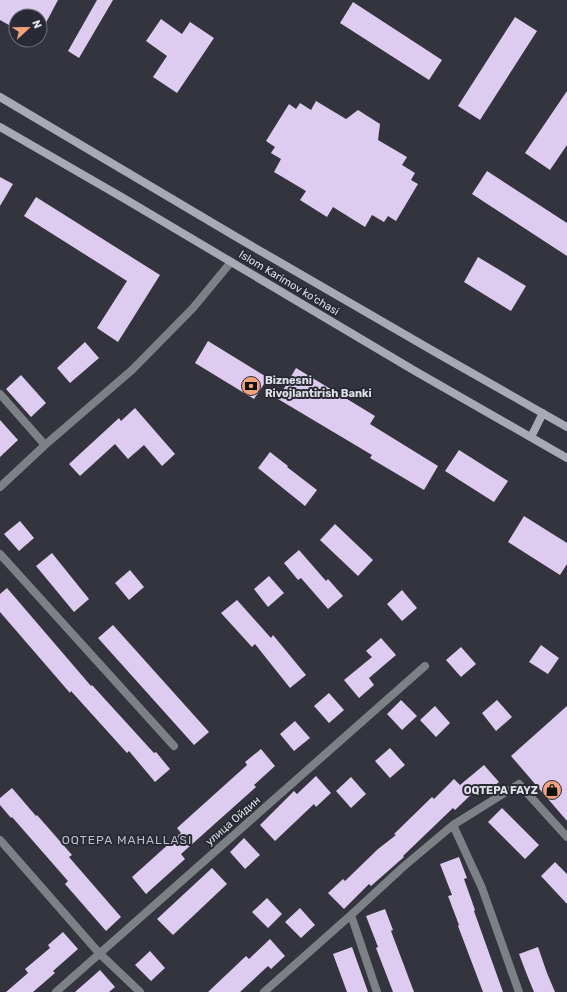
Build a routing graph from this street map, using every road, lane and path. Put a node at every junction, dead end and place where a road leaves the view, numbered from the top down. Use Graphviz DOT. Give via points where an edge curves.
graph roads {
  1 [pos="0,96"];
  2 [pos="0,127"];
  3 [pos="231,262"];
  4 [pos="0,394"];
  5 [pos="543,413"];
  6 [pos="567,427"];
  7 [pos="531,437"];
  8 [pos="45,445"];
  9 [pos="567,458"];
  10 [pos="0,487"];
  11 [pos="0,554"];
  12 [pos="425,666"];
  13 [pos="174,746"];
  14 [pos="453,825"];
  15 [pos="567,837"];
  16 [pos="0,840"];
  17 [pos="351,915"];
  18 [pos="99,953"];
  19 [pos="56,992"];
  20 [pos="140,992"];
  21 [pos="264,992"];
  22 [pos="377,992"];
  23 [pos="519,992"];
  1 -- 5 [label="main road, Islom Karimov ko‘chasi" via="265,254"];
  2 -- 3 [label="main road, Islom Karimov ko‘chasi"];
  3 -- 7 [label="main road, Islom Karimov ko‘chasi"];
  3 -- 8 [label="street" via="193,308 132,370"];
  4 -- 8 [label="street"];
  5 -- 6 [label="main road, Islom Karimov ko‘chasi"];
  5 -- 7 [label="main road"];
  7 -- 9 [label="main road, Islom Karimov ko‘chasi"];
  8 -- 10 [label="street"];
  11 -- 13 [label="street"];
  12 -- 18 [label="street, улица Ойдин"];
  14 -- 15 [label="street" via="519,784"];
  14 -- 17 [label="street" via="403,866"];
  14 -- 23 [label="street" via="482,888"];
  16 -- 18 [label="street"];
  17 -- 21 [label="street"];
  17 -- 22 [label="street"];
  18 -- 19 [label="street, улица Ойдин"];
  18 -- 20 [label="street"];
}
